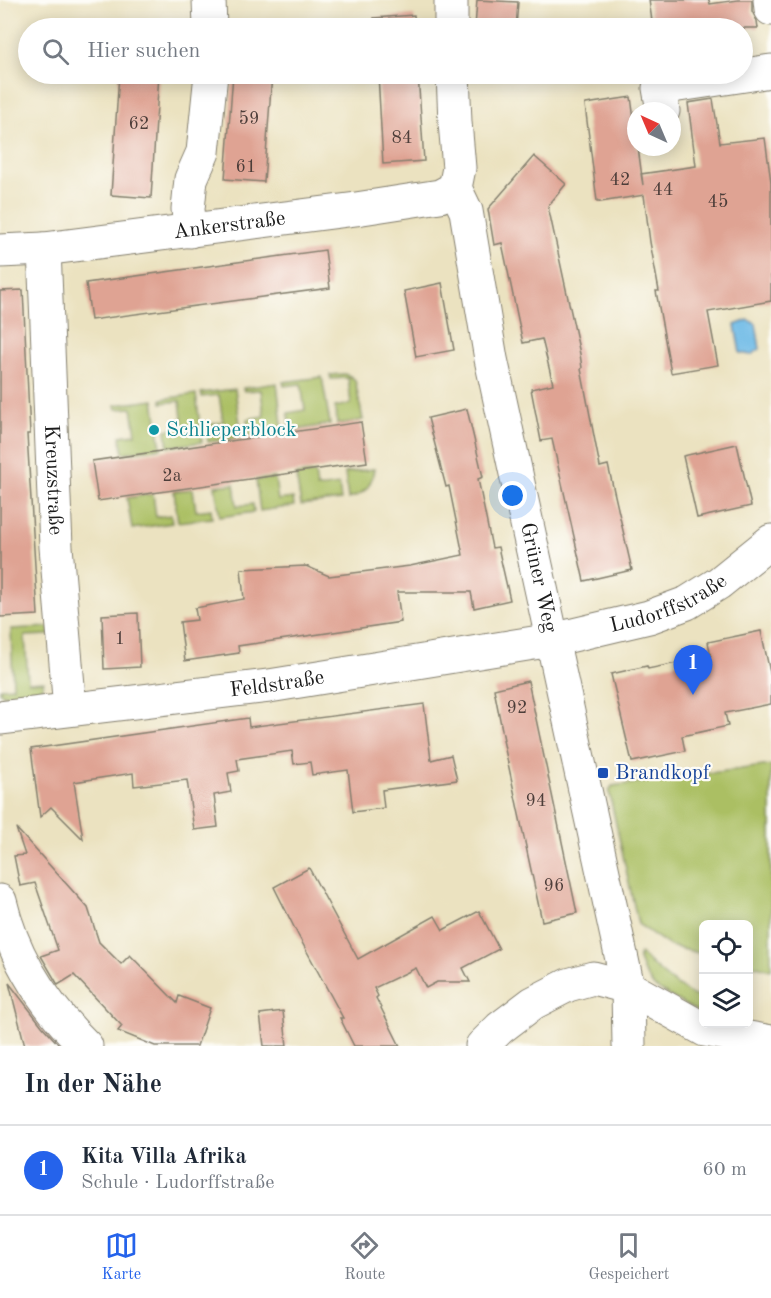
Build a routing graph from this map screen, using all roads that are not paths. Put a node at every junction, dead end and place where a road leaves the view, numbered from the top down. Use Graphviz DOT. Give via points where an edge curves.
graph roads {
  1 [pos="209,0"];
  2 [pos="451,0"];
  3 [pos="770,0"];
  4 [pos="771,9"];
  5 [pos="210,18"];
  6 [pos="451,18"];
  7 [pos="771,70"];
  8 [pos="753,73"];
  9 [pos="210,84"];
  10 [pos="453,84"];
  11 [pos="684,84"];
  12 [pos="661,102"];
  13 [pos="455,188"];
  14 [pos="190,231"];
  15 [pos="44,249"];
  16 [pos="0,251"];
  17 [pos="771,541"];
  18 [pos="552,640"];
  19 [pos="70,709"];
  20 [pos="0,718"];
  21 [pos="0,901"];
  22 [pos="628,987"];
  23 [pos="771,1042"];
  24 [pos="86,1046"];
  25 [pos="482,1046"];
  26 [pos="629,1046"];
  1 -- 5 [label="street"];
  2 -- 6 [label="street"];
  3 -- 4 [label="street"];
  7 -- 8 [label="street"];
  9 -- 14 [label="street" via="202,152 191,179"];
  10 -- 13 [label="street, Grüner Weg" via="459,168"];
  11 -- 12 [label="street" via="659,88"];
  13 -- 14 [label="street, Ankerstraße" via="440,196"];
  13 -- 18 [label="street, Grüner Weg" via="466,211 491,358"];
  14 -- 15 [label="street, Ankerstraße"];
  15 -- 16 [label="street, Ankerstraße"];
  15 -- 19 [label="street, Kreuzstraße" via="56,547"];
  17 -- 18 [label="street, Ludorffstraße" via="687,603 649,617"];
  18 -- 19 [label="street, Feldstraße" via="269,686"];
  18 -- 22 [label="street, Grüner Weg"];
  19 -- 20 [label="street, Feldstraße"];
  21 -- 24 [label="street" via="13,944 32,981"];
  22 -- 23 [label="street" via="705,1030"];
  22 -- 25 [label="street" via="593,978 568,985 533,1003"];
  22 -- 26 [label="street, Grüner Weg"];
}
